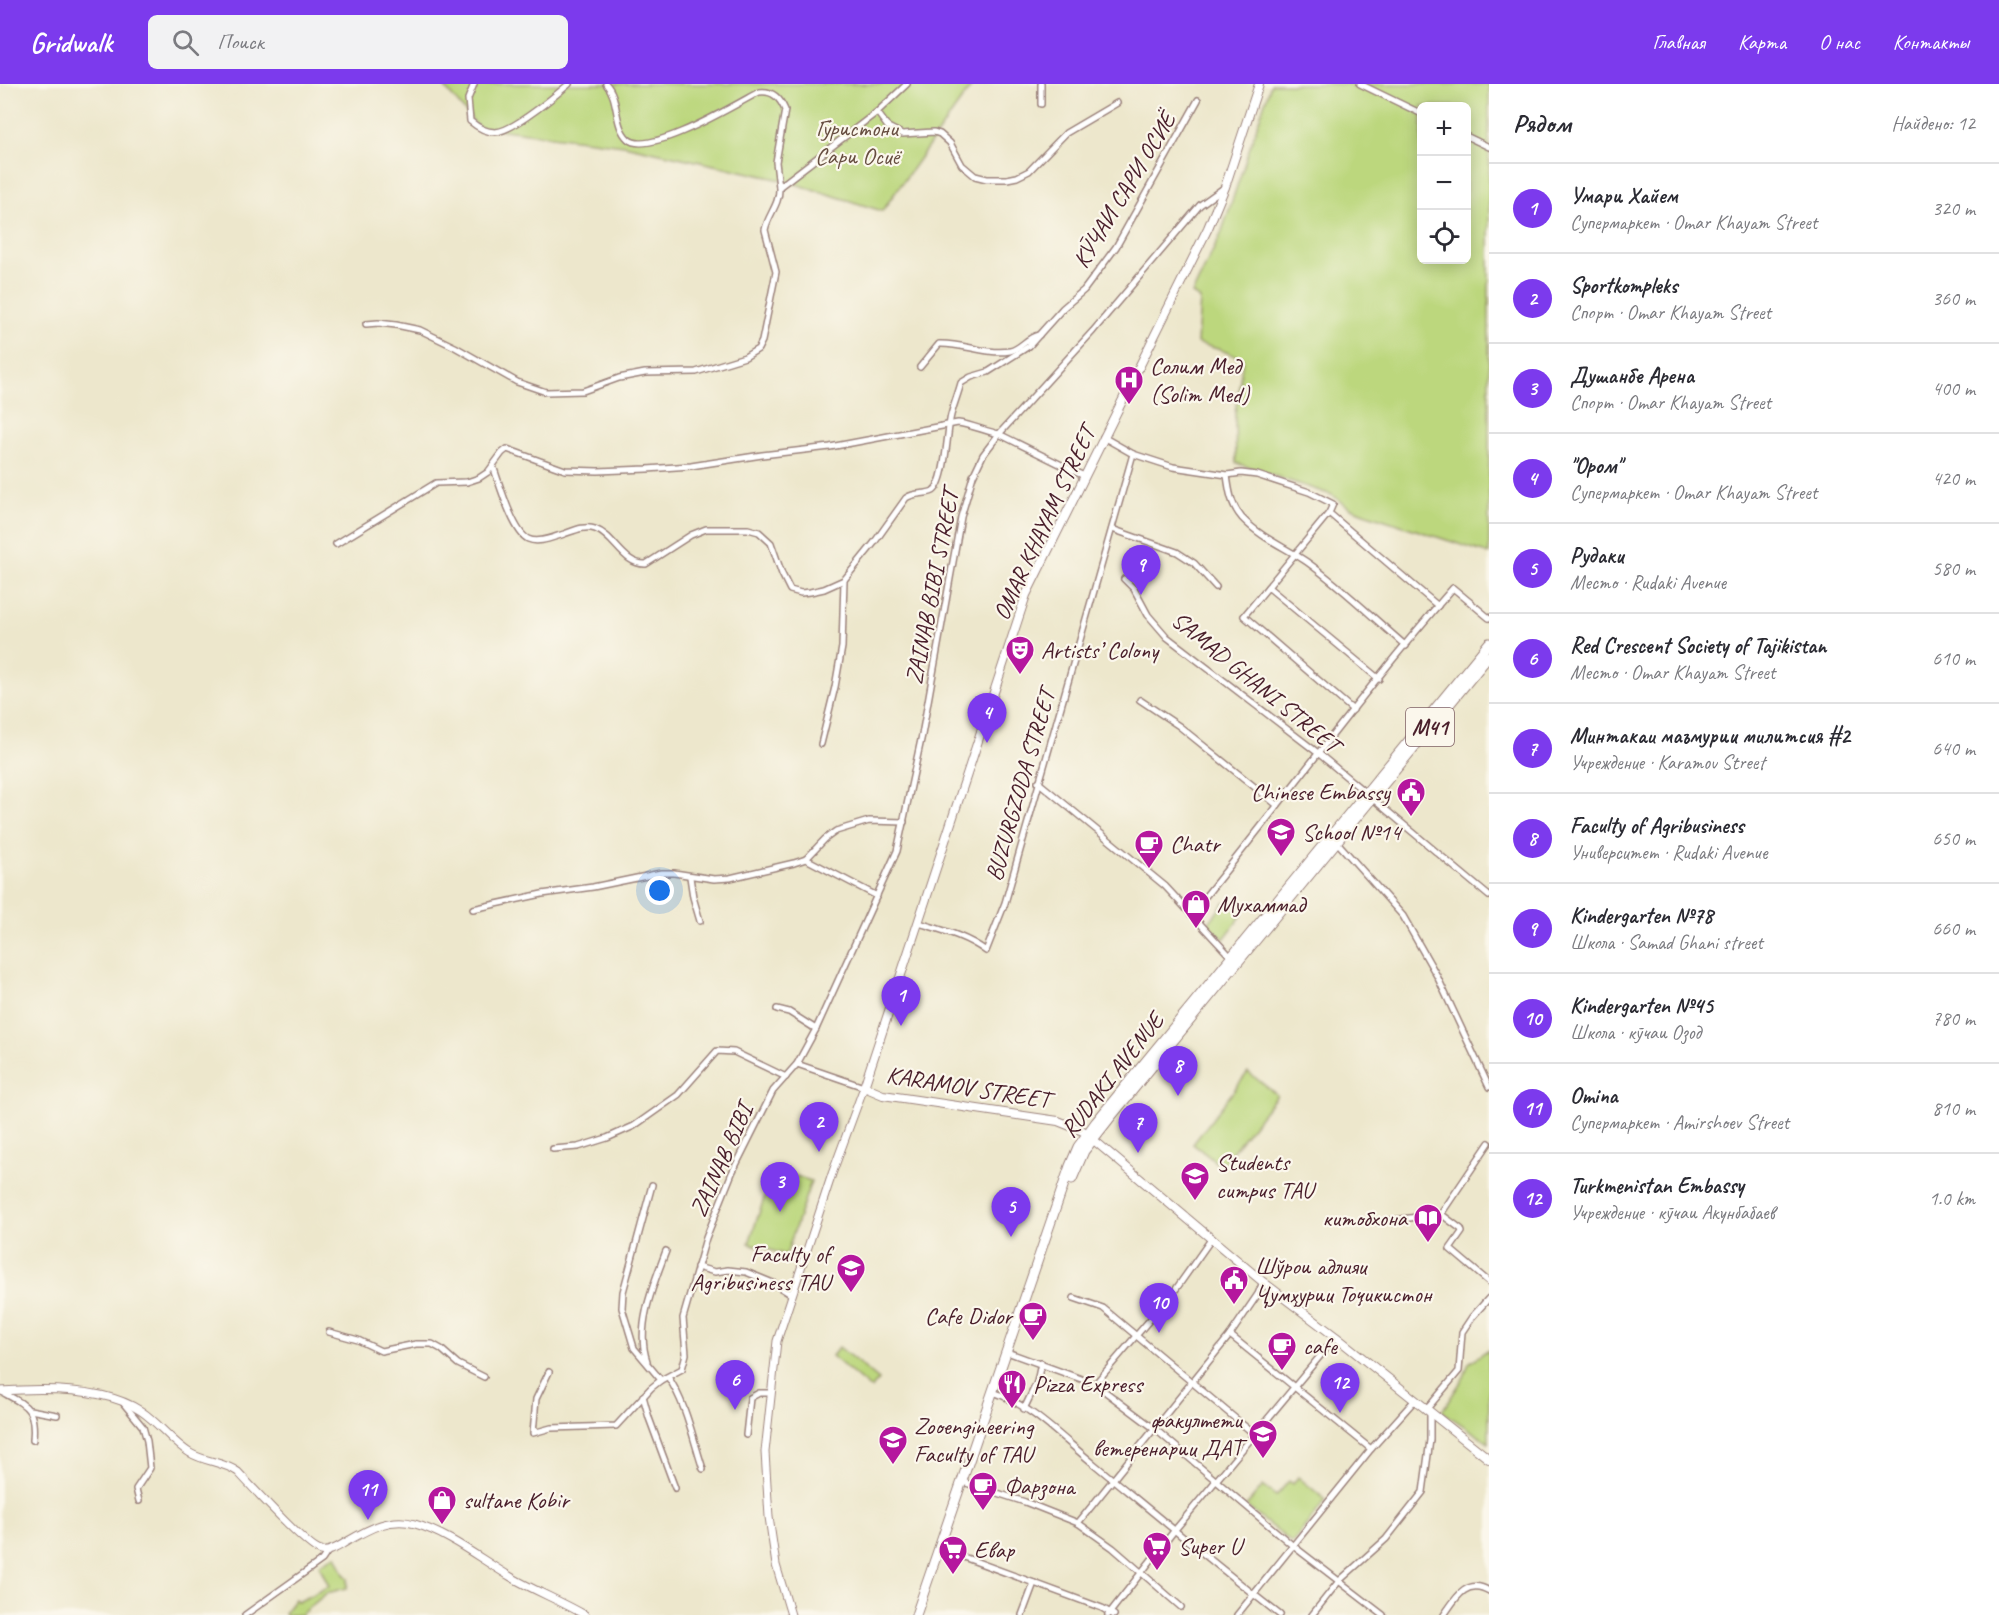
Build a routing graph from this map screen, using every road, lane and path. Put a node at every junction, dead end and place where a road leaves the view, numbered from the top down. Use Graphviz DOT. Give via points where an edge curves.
graph roads {
  1 [pos="474,84"];
  2 [pos="569,84"];
  3 [pos="606,84"];
  4 [pos="907,84"];
  5 [pos="1041,84"];
  6 [pos="1259,84"];
  7 [pos="1360,84"];
  8 [pos="1198,100"];
  9 [pos="1118,103"];
  10 [pos="1041,104"];
  11 [pos="876,112"];
  12 [pos="1417,112"];
  13 [pos="1471,138"];
  14 [pos="1489,147"];
  15 [pos="779,187"];
  16 [pos="1225,187"];
  17 [pos="366,324"];
  18 [pos="1039,335"];
  19 [pos="920,367"];
  20 [pos="949,423"];
  21 [pos="999,435"];
  22 [pos="1103,437"];
  23 [pos="1133,454"];
  24 [pos="493,466"];
  25 [pos="1227,475"];
  26 [pos="1084,476"];
  27 [pos="1329,513"];
  28 [pos="1112,529"];
  29 [pos="336,544"];
  30 [pos="1295,554"];
  31 [pos="1124,579"];
  32 [pos="844,580"];
  33 [pos="1216,587"];
  34 [pos="1268,587"];
  35 [pos="1438,606"];
  36 [pos="1489,618"];
  37 [pos="1489,644"];
  38 [pos="1406,646"];
  39 [pos="1489,656"];
  40 [pos="1379,679"];
  41 [pos="1140,700"];
  42 [pos="1442,706"];
  43 [pos="1353,710"];
  44 [pos="821,744"];
  45 [pos="1318,753"];
  46 [pos="1038,782"];
  47 [pos="1369,796"];
  48 [pos="1277,805"];
  49 [pos="904,822"];
  50 [pos="1333,839"];
  51 [pos="806,859"];
  52 [pos="690,877"];
  53 [pos="877,896"];
  54 [pos="1489,896"];
  55 [pos="473,909"];
  56 [pos="1191,914"];
  57 [pos="700,921"];
  58 [pos="919,924"];
  59 [pos="1231,957"];
  60 [pos="1224,972"];
  61 [pos="777,1009"];
  62 [pos="816,1029"];
  63 [pos="797,1064"];
  64 [pos="786,1077"];
  65 [pos="864,1087"];
  66 [pos="1489,1087"];
  67 [pos="1090,1136"];
  68 [pos="1489,1143"];
  69 [pos="553,1149"];
  70 [pos="652,1185"];
  71 [pos="1441,1214"];
  72 [pos="1378,1222"];
  73 [pos="1212,1238"];
  74 [pos="666,1251"];
  75 [pos="697,1267"];
  76 [pos="1263,1282"];
  77 [pos="1489,1282"];
  78 [pos="792,1295"];
  79 [pos="1074,1298"];
  80 [pos="1489,1298"];
  81 [pos="329,1332"];
  82 [pos="1135,1335"];
  83 [pos="1230,1335"];
  84 [pos="1336,1337"];
  85 [pos="1010,1353"];
  86 [pos="1041,1363"];
  87 [pos="648,1366"];
  88 [pos="549,1372"];
  89 [pos="484,1377"];
  90 [pos="665,1378"];
  91 [pos="1192,1383"];
  92 [pos="1095,1384"];
  93 [pos="1294,1388"];
  94 [pos="0,1390"];
  95 [pos="771,1393"];
  96 [pos="996,1393"];
  97 [pos="644,1396"];
  98 [pos="1414,1401"];
  99 [pos="123,1402"];
  100 [pos="1024,1409"];
  101 [pos="30,1410"];
  102 [pos="1428,1411"];
  103 [pos="57,1414"];
  104 [pos="1155,1429"];
  105 [pos="1254,1434"];
  106 [pos="746,1435"];
  107 [pos="33,1440"];
  108 [pos="1371,1449"];
  109 [pos="1489,1458"];
  110 [pos="703,1469"];
  111 [pos="1113,1480"];
  112 [pos="1215,1482"];
  113 [pos="965,1483"];
  114 [pos="675,1488"];
  115 [pos="139,1502"];
  116 [pos="1078,1523"];
  117 [pos="1174,1532"];
  118 [pos="1292,1545"];
  119 [pos="332,1549"];
  120 [pos="942,1549"];
  121 [pos="1142,1572"];
  122 [pos="931,1581"];
  123 [pos="1339,1581"];
  124 [pos="1034,1583"];
  125 [pos="1489,1591"];
  126 [pos="1254,1594"];
  127 [pos="1181,1607"];
  128 [pos="1111,1614"];
  129 [pos="245,1615"];
  130 [pos="585,1615"];
  131 [pos="791,1615"];
  132 [pos="916,1615"];
  133 [pos="922,1615"];
  134 [pos="1022,1615"];
  135 [pos="1237,1615"];
  136 [pos="1280,1615"];
  137 [pos="1312,1615"];
  138 [pos="1383,1615"];
  139 [pos="1444,1615"];
  1 -- 2 [label="street" via="468,99 470,121 497,132 511,127"];
  3 -- 15 [label="street" via="614,97 622,131 636,143 689,129 759,92 776,95 785,110 776,162"];
  4 -- 11 [label="street"];
  5 -- 10 [label="street"];
  6 -- 16 [label="main road, OMAR KHAYAM STREET"];
  7 -- 12 [label="street"];
  8 -- 18 [label="street, КӮЧАИ САРИ ОСИЁ" via="1116,246 1084,290"];
  9 -- 11 [label="street" via="1066,133 1029,171 1007,179 975,176 940,134 902,134 888,127"];
  11 -- 15 [label="street"];
  13 -- 14 [label="street"];
  15 -- 17 [label="street" via="777,205 765,230 776,272 762,341 753,354 717,367 696,372 645,373 583,391 546,392 517,382 420,330"];
  16 -- 21 [label="street, ZAINAB BIBI STREET" via="1200,205"];
  16 -- 22 [label="main road, OMAR KHAYAM STREET"];
  18 -- 19 [label="street" via="1031,336 1012,351 939,344"];
  18 -- 20 [label="street, КӮЧАИ САРИ ОСИЁ" via="1004,364 961,383"];
  20 -- 21 [label="street" via="970,424"];
  20 -- 24 [label="street" via="830,447 691,466 565,470 511,450 504,450"];
  20 -- 32 [label="street, КӮЧАИ САРИ ОСИЁ" via="937,486 930,492 906,498"];
  21 -- 26 [label="street"];
  21 -- 49 [label="street, ZAINAB BIBI STREET" via="973,476 961,517"];
  22 -- 23 [label="street"];
  22 -- 26 [label="main road, OMAR KHAYAM STREET"];
  23 -- 25 [label="street" via="1173,467"];
  23 -- 28 [label="street, BUZURGZODA STREET"];
  24 -- 29 [label="street" via="467,482 436,483"];
  24 -- 32 [label="street" via="516,526 528,539 546,540 576,530 596,529 638,565 706,529 748,529 759,532 771,543 786,585 794,593 824,590"];
  25 -- 27 [label="street" via="1257,475 1309,492 1333,504"];
  25 -- 30 [label="street" via="1233,505 1242,517 1270,541"];
  26 -- 58 [label="main road, OMAR KHAYAM STREET" via="1026,595"];
  27 -- 30 [label="street"];
  27 -- 35 [label="street"];
  28 -- 33 [label="street" via="1177,552 1194,563"];
  28 -- 46 [label="street, BUZURGZODA STREET"];
  30 -- 34 [label="street"];
  30 -- 38 [label="street"];
  31 -- 45 [label="street, SAMAD GHANI STREET" via="1167,637"];
  32 -- 44 [label="street" via="842,647"];
  34 -- 40 [label="street"];
  34 -- 43 [label="street" via="1244,616"];
  35 -- 36 [label="street" via="1453,588"];
  35 -- 38 [label="street"];
  37 -- 42 [label="highway, RUDAKI AVENUE"];
  38 -- 40 [label="street"];
  39 -- 42 [label="highway, RUDAKI AVENUE / M41"];
  40 -- 43 [label="street"];
  41 -- 48 [label="street" via="1179,726"];
  42 -- 47 [label="highway, RUDAKI AVENUE / M41"];
  43 -- 45 [label="street"];
  45 -- 47 [label="street, SAMAD GHANI STREET"];
  45 -- 48 [label="street"];
  46 -- 56 [label="street" via="1165,886"];
  46 -- 58 [label="street, BUZURGZODA STREET" via="1005,903 986,951 959,935"];
  47 -- 50 [label="highway, RUDAKI AVENUE / M41"];
  47 -- 54 [label="street, SAMAD GHANI STREET"];
  48 -- 56 [label="street"];
  49 -- 51 [label="street" via="869,821 836,831"];
  49 -- 53 [label="street, ZAINAB BIBI STREET" via="897,851"];
  50 -- 59 [label="highway, RUDAKI AVENUE"];
  50 -- 60 [label="highway, RUDAKI AVENUE / M41"];
  50 -- 66 [label="street" via="1403,915 1437,976"];
  51 -- 52 [label="street" via="730,878"];
  51 -- 53 [label="street"];
  52 -- 55 [label="street" via="662,873"];
  52 -- 57 [label="street"];
  53 -- 62 [label="street, ZAINAB BIBI STREET"];
  56 -- 59 [label="street"];
  58 -- 65 [label="main road, OMAR KHAYAM STREET"];
  59 -- 60 [label="highway, RUDAKI AVENUE"];
  60 -- 67 [label="highway, RUDAKI AVENUE / M41"];
  61 -- 62 [label="street"];
  62 -- 63 [label="street, ZAINAB BIBI STREET"];
  63 -- 64 [label="street, ZAINAB BIBI"];
  63 -- 65 [label="street"];
  64 -- 69 [label="street" via="734,1052 717,1050 678,1095 634,1126 578,1147"];
  64 -- 75 [label="street, ZAINAB BIBI" via="773,1091 732,1173"];
  65 -- 67 [label="main road, KARAMOV STREET" via="883,1095 1058,1121"];
  65 -- 78 [label="street, OMAR KHAYAM STREET"];
  67 -- 73 [label="main road, KARAMOV STREET"];
  67 -- 85 [label="highway, RUDAKI AVENUE / M41"];
  68 -- 71 [label="street"];
  70 -- 87 [label="street" via="622,1301 634,1348"];
  71 -- 72 [label="street"];
  71 -- 77 [label="street" via="1461,1229 1450,1249"];
  73 -- 76 [label="main road, KARAMOV STREET"];
  73 -- 82 [label="street"];
  74 -- 87 [label="street" via="646,1314 643,1349"];
  75 -- 78 [label="street" via="716,1272 746,1272"];
  75 -- 90 [label="street, ZAINAB BIBI" via="683,1318 686,1354 682,1369"];
  76 -- 83 [label="street"];
  76 -- 84 [label="main road, KARAMOV STREET"];
  78 -- 95 [label="street, OMAR KHAYAM STREET" via="777,1341"];
  79 -- 82 [label="street" via="1103,1308"];
  80 -- 102 [label="street" via="1462,1332 1459,1371"];
  81 -- 89 [label="street" via="381,1351 432,1344"];
  82 -- 91 [label="street"];
  82 -- 92 [label="street"];
  83 -- 91 [label="street"];
  83 -- 93 [label="street"];
  84 -- 93 [label="street"];
  84 -- 98 [label="main road, KARAMOV STREET"];
  85 -- 86 [label="street"];
  85 -- 96 [label="highway, RUDAKI AVENUE / M41"];
  86 -- 92 [label="street"];
  86 -- 100 [label="street"];
  87 -- 90 [label="street"];
  88 -- 97 [label="street, ZAINAB BIBI" via="536,1399 533,1433 551,1428 616,1426"];
  90 -- 97 [label="street, ZAINAB BIBI"];
  90 -- 110 [label="street" via="673,1385"];
  91 -- 104 [label="street"];
  91 -- 105 [label="street"];
  92 -- 104 [label="street"];
  93 -- 105 [label="street"];
  93 -- 108 [label="street"];
  94 -- 99 [label="street" via="88,1394"];
  94 -- 101 [label="street"];
  95 -- 106 [label="street" via="750,1398"];
  95 -- 131 [label="street, OMAR KHAYAM STREET" via="765,1452 769,1517 776,1565"];
  96 -- 100 [label="street"];
  96 -- 113 [label="highway, RUDAKI AVENUE / M41"];
  97 -- 114 [label="street"];
  98 -- 102 [label="main road, KARAMOV STREET"];
  98 -- 108 [label="street"];
  99 -- 115 [label="street" via="143,1427 147,1441 150,1467 136,1489"];
  99 -- 119 [label="street" via="142,1411 193,1455 233,1469 315,1549"];
  100 -- 111 [label="street"];
  101 -- 103 [label="street"];
  101 -- 107 [label="street"];
  102 -- 109 [label="main road, KARAMOV STREET"];
  102 -- 123 [label="street" via="1430,1440 1423,1492 1386,1539"];
  104 -- 111 [label="street"];
  104 -- 112 [label="street"];
  105 -- 112 [label="street"];
  108 -- 118 [label="street"];
  111 -- 116 [label="street"];
  111 -- 117 [label="street"];
  112 -- 117 [label="street"];
  112 -- 118 [label="street"];
  113 -- 116 [label="street"];
  113 -- 120 [label="highway, RUDAKI AVENUE / M41"];
  116 -- 121 [label="street"];
  117 -- 121 [label="street"];
  117 -- 126 [label="street"];
  118 -- 123 [label="street"];
  118 -- 126 [label="street"];
  119 -- 129 [label="street"];
  119 -- 130 [label="street" via="387,1522 415,1524 441,1534 513,1578"];
  120 -- 122 [label="highway, RUDAKI AVENUE / M41"];
  120 -- 124 [label="street"];
  121 -- 127 [label="street"];
  121 -- 128 [label="street"];
  122 -- 132 [label="highway, RUDAKI AVENUE"];
  122 -- 133 [label="highway, RUDAKI AVENUE / M41"];
  123 -- 137 [label="street"];
  123 -- 138 [label="street"];
  124 -- 128 [label="street"];
  124 -- 134 [label="street"];
  125 -- 139 [label="street" via="1473,1586 1462,1590"];
  126 -- 135 [label="street"];
  126 -- 136 [label="street"];
}
